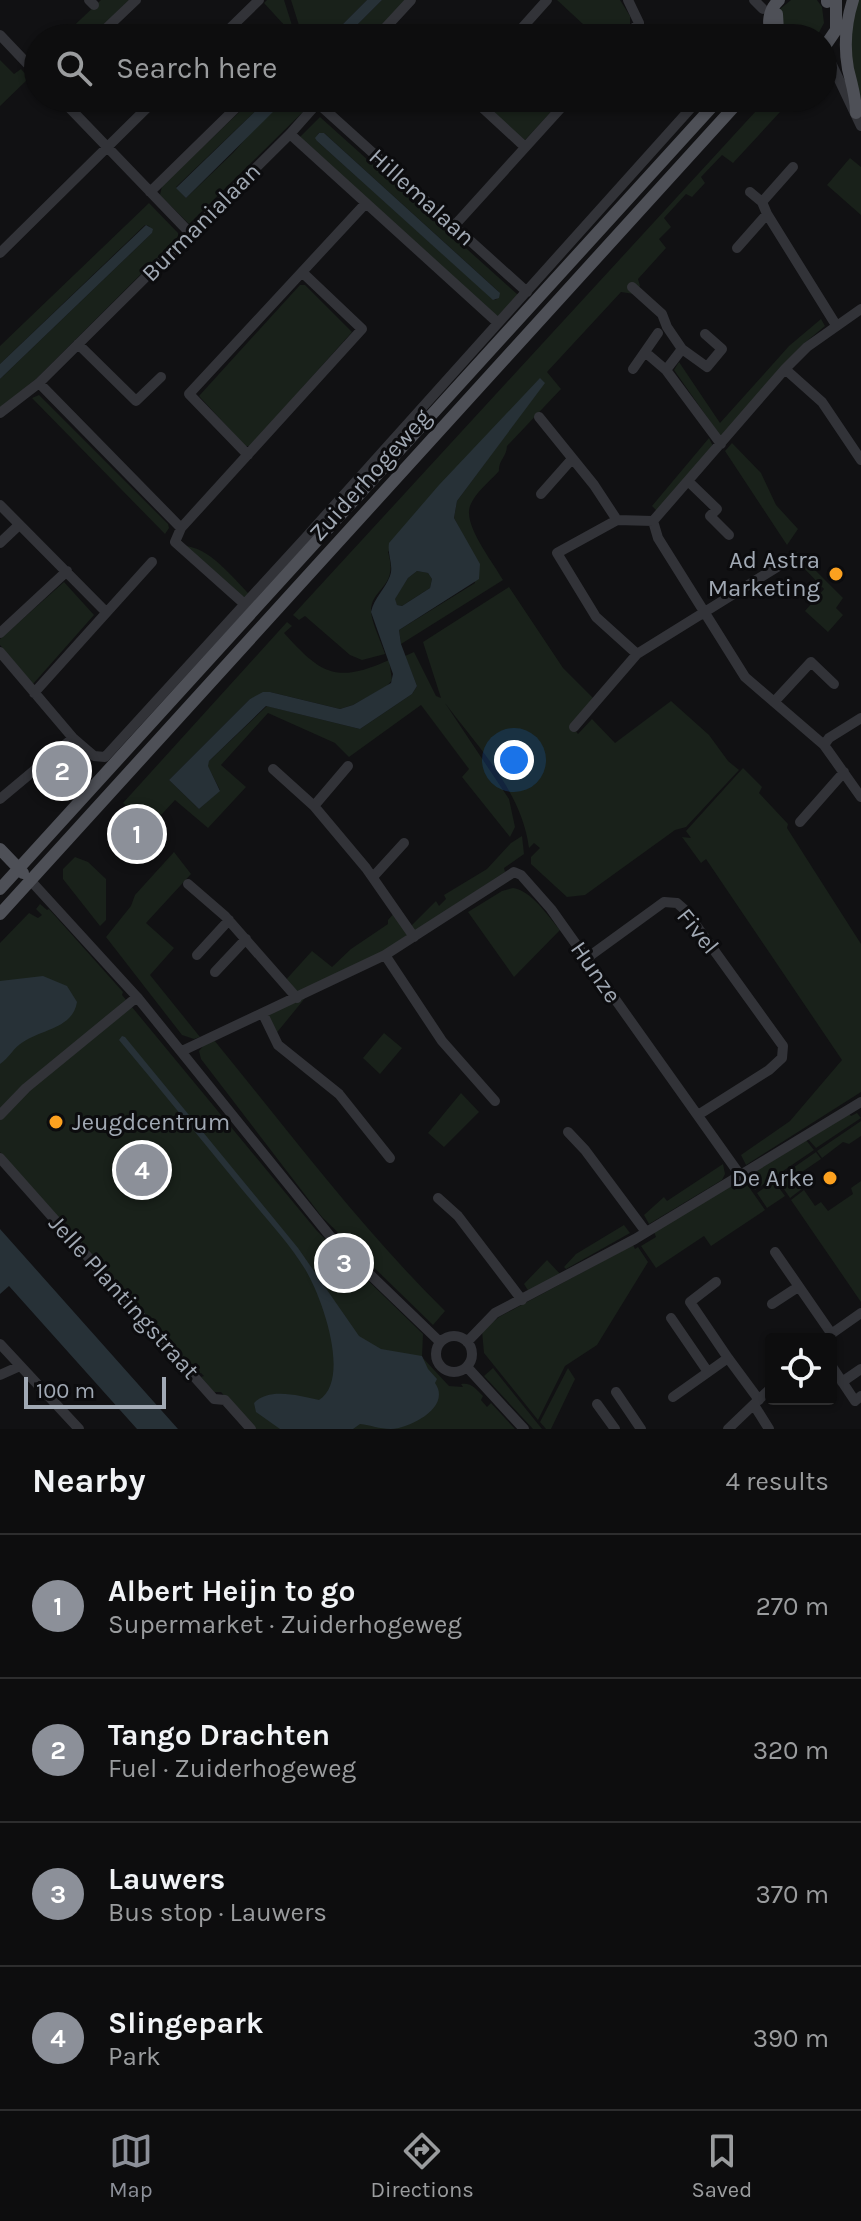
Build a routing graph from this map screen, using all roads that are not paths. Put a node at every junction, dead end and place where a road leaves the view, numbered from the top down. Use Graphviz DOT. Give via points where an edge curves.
graph roads {
  1 [pos="136,0"];
  2 [pos="259,0"];
  3 [pos="411,0"];
  4 [pos="547,0"];
  5 [pos="628,0"];
  6 [pos="853,0"];
  7 [pos="830,2"];
  8 [pos="767,5"];
  9 [pos="111,24"];
  10 [pos="234,24"];
  11 [pos="389,24"];
  12 [pos="526,24"];
  13 [pos="638,24"];
  14 [pos="778,24"];
  15 [pos="835,24"];
  16 [pos="0,35"];
  17 [pos="24,60"];
  18 [pos="837,79"];
  19 [pos="74,112"];
  20 [pos="142,112"];
  21 [pos="232,112"];
  22 [pos="307,112"];
  23 [pos="330,112"];
  24 [pos="487,112"];
  25 [pos="557,112"];
  26 [pos="688,112"];
  27 [pos="707,112"];
  28 [pos="729,112"];
  29 [pos="856,113"];
  30 [pos="861,126"];
  31 [pos="290,134"];
  32 [pos="107,146"];
  33 [pos="525,147"];
  34 [pos="793,167"];
  35 [pos="150,192"];
  36 [pos="750,192"];
  37 [pos="762,202"];
  38 [pos="366,203"];
  39 [pos="767,214"];
  40 [pos="454,226"];
  41 [pos="189,232"];
  42 [pos="737,248"];
  43 [pos="0,253"];
  44 [pos="303,273"];
  45 [pos="632,287"];
  46 [pos="527,292"];
  47 [pos="861,309"];
  48 [pos="498,323"];
  49 [pos="836,325"];
  50 [pos="658,333"];
  51 [pos="705,334"];
  52 [pos="78,344"];
  53 [pos="682,349"];
  54 [pos="645,352"];
  55 [pos="633,369"];
  56 [pos="785,369"];
  57 [pos="666,370"];
  58 [pos="161,377"];
  59 [pos="39,383"];
  60 [pos="0,413"];
  61 [pos="539,417"];
  62 [pos="721,444"];
  63 [pos="248,455"];
  64 [pos="572,459"];
  65 [pos="861,460"];
  66 [pos="689,482"];
  67 [pos="541,494"];
  68 [pos="0,505"];
  69 [pos="617,520"];
  70 [pos="653,521"];
  71 [pos="19,525"];
  72 [pos="181,528"];
  73 [pos="729,535"];
  74 [pos="0,543"];
  75 [pos="152,562"];
  76 [pos="782,564"];
  77 [pos="67,571"];
  78 [pos="240,600"];
  79 [pos="106,612"];
  80 [pos="704,614"];
  81 [pos="0,633"];
  82 [pos="0,652"];
  83 [pos="637,654"];
  84 [pos="834,684"];
  85 [pos="34,693"];
  86 [pos="774,702"];
  87 [pos="861,718"];
  88 [pos="574,727"];
  89 [pos="73,738"];
  90 [pos="824,745"];
  91 [pos="348,766"];
  92 [pos="273,769"];
  93 [pos="844,772"];
  94 [pos="861,797"];
  95 [pos="0,799"];
  96 [pos="314,806"];
  97 [pos="800,822"];
  98 [pos="404,843"];
  99 [pos="0,849"];
  100 [pos="20,870"];
  101 [pos="373,877"];
  102 [pos="31,881"];
  103 [pos="188,884"];
  104 [pos="0,889"];
  105 [pos="0,914"];
  106 [pos="229,920"];
  107 [pos="414,937"];
  108 [pos="246,939"];
  109 [pos="197,955"];
  110 [pos="385,955"];
  111 [pos="587,958"];
  112 [pos="215,972"];
  113 [pos="137,997"];
  114 [pos="297,998"];
  115 [pos="263,1014"];
  116 [pos="182,1051"];
  117 [pos="495,1101"];
  118 [pos="861,1102"];
  119 [pos="0,1115"];
  120 [pos="698,1115"];
  121 [pos="568,1132"];
  122 [pos="0,1158"];
  123 [pos="390,1158"];
  124 [pos="740,1175"];
  125 [pos="438,1198"];
  126 [pos="646,1232"];
  127 [pos="775,1252"];
  128 [pos="716,1282"];
  129 [pos="798,1287"];
  130 [pos="522,1300"];
  131 [pos="772,1304"];
  132 [pos="861,1313"];
  133 [pos="671,1318"];
  134 [pos="825,1333"];
  135 [pos="831,1333"];
  136 [pos="440,1342"];
  137 [pos="467,1342"];
  138 [pos="0,1344"];
  139 [pos="728,1358"];
  140 [pos="20,1366"];
  141 [pos="467,1367"];
  142 [pos="861,1369"];
  143 [pos="708,1372"];
  144 [pos="837,1374"];
  145 [pos="0,1375"];
  146 [pos="842,1382"];
  147 [pos="616,1392"];
  148 [pos="765,1394"];
  149 [pos="861,1396"];
  150 [pos="673,1397"];
  151 [pos="756,1402"];
  152 [pos="597,1404"];
  153 [pos="79,1429"];
  154 [pos="251,1429"];
  155 [pos="524,1429"];
  156 [pos="615,1429"];
  157 [pos="641,1429"];
  158 [pos="728,1429"];
  159 [pos="769,1429"];
  1 -- 9 [label="street"];
  2 -- 10 [label="street"];
  3 -- 11 [label="street"];
  4 -- 12 [label="street"];
  5 -- 13 [label="street"];
  6 -- 29 [label="main road" via="846,47"];
  7 -- 15 [label="main road"];
  8 -- 14 [label="main road" via="777,14"];
  16 -- 17 [label="street"];
  18 -- 29 [label="street"];
  19 -- 32 [label="street"];
  20 -- 32 [label="street"];
  21 -- 35 [label="street"];
  22 -- 31 [label="street, Burmanialaan"];
  23 -- 40 [label="street, Hillemalaan"];
  24 -- 33 [label="street"];
  25 -- 33 [label="street"];
  26 -- 46 [label="street, Zuiderhogeweg"];
  27 -- 100 [label="main road, Zuiderhogeweg"];
  28 -- 102 [label="main road, Zuiderhogeweg"];
  29 -- 30 [label="street"];
  31 -- 38 [label="street, Hillemalaan"];
  31 -- 41 [label="street, Burmanialaan"];
  32 -- 35 [label="street"];
  32 -- 43 [label="street"];
  33 -- 40 [label="street"];
  34 -- 37 [label="street"];
  35 -- 41 [label="street"];
  36 -- 37 [label="street"];
  37 -- 39 [label="street"];
  38 -- 44 [label="street"];
  38 -- 48 [label="street, Hillemalaan"];
  39 -- 42 [label="street"];
  39 -- 49 [label="street"];
  40 -- 46 [label="street, Hillemalaan"];
  41 -- 52 [label="street, Burmanialaan"];
  44 -- 63 [label="street" via="189,394"];
  44 -- 63 [label="street" via="362,329"];
  45 -- 53 [label="street" via="662,314"];
  46 -- 48 [label="street, Zuiderhogeweg"];
  47 -- 49 [label="street"];
  48 -- 89 [label="street, Zuiderhogeweg" via="105,757 94,756"];
  49 -- 56 [label="street"];
  50 -- 54 [label="street"];
  51 -- 53 [label="street" via="722,349 707,367"];
  52 -- 58 [label="street" via="136,401"];
  52 -- 59 [label="street, Burmanialaan"];
  53 -- 57 [label="street"];
  54 -- 55 [label="street"];
  54 -- 57 [label="street"];
  56 -- 62 [label="street"];
  56 -- 65 [label="street" via="822,402"];
  57 -- 62 [label="street"];
  59 -- 60 [label="street, Burmanialaan"];
  59 -- 72 [label="street"];
  61 -- 64 [label="street"];
  62 -- 66 [label="street"];
  63 -- 72 [label="street"];
  64 -- 67 [label="street"];
  64 -- 69 [label="street"];
  66 -- 70 [label="street"];
  66 -- 73 [label="street" via="717,509 710,516"];
  68 -- 71 [label="street"];
  69 -- 70 [label="street"];
  69 -- 83 [label="street" via="557,553 596,617"];
  70 -- 80 [label="street"];
  71 -- 74 [label="street"];
  71 -- 77 [label="street"];
  72 -- 78 [label="street" via="175,542"];
  75 -- 79 [label="street"];
  76 -- 80 [label="street"];
  77 -- 79 [label="street"];
  77 -- 81 [label="street"];
  79 -- 85 [label="street"];
  80 -- 83 [label="street"];
  80 -- 86 [label="street" via="745,677"];
  82 -- 85 [label="street"];
  83 -- 88 [label="street"];
  84 -- 86 [label="street" via="811,662"];
  85 -- 89 [label="street"];
  86 -- 90 [label="street"];
  87 -- 90 [label="street"];
  89 -- 95 [label="street"];
  90 -- 93 [label="street"];
  91 -- 96 [label="street"];
  92 -- 96 [label="street"];
  93 -- 94 [label="street"];
  93 -- 97 [label="street"];
  96 -- 101 [label="street"];
  98 -- 101 [label="street"];
  99 -- 100 [label="main road"];
  100 -- 102 [label="main road"];
  100 -- 104 [label="main road, Zuiderhogeweg"];
  101 -- 107 [label="street"];
  102 -- 105 [label="main road, Zuiderhogeweg"];
  102 -- 113 [label="street"];
  103 -- 106 [label="street"];
  106 -- 108 [label="street"];
  106 -- 109 [label="street"];
  107 -- 110 [label="street, Hunze"];
  107 -- 111 [label="street, Hunze" via="514,872 551,909"];
  108 -- 112 [label="street"];
  108 -- 114 [label="street"];
  110 -- 114 [label="street, Hunze"];
  110 -- 117 [label="street" via="450,1051"];
  111 -- 120 [label="street, Hunze"];
  111 -- 120 [label="street, Fivel" via="664,902 677,903 783,1046 782,1058 769,1070"];
  113 -- 116 [label="street"];
  113 -- 119 [label="street"];
  114 -- 115 [label="street, Hunze"];
  115 -- 116 [label="street, Hunze"];
  115 -- 123 [label="street" via="278,1045 339,1094"];
  116 -- 136 [label="street" via="330,1236"];
  118 -- 124 [label="street"];
  120 -- 124 [label="street, Hunze"];
  121 -- 126 [label="street"];
  122 -- 154 [label="street, Jelle Plantingstraat" via="214,1399 225,1400"];
  124 -- 126 [label="street"];
  125 -- 130 [label="street"];
  126 -- 130 [label="street"];
  127 -- 129 [label="street"];
  128 -- 139 [label="street" via="690,1302"];
  129 -- 131 [label="street"];
  129 -- 134 [label="street"];
  130 -- 137 [label="street" via="485,1320"];
  132 -- 135 [label="street"];
  133 -- 143 [label="street"];
  136 -- 137 [label="street" via="453,1336"];
  136 -- 141 [label="street" via="435,1353 443,1369 457,1372"];
  137 -- 141 [label="street" via="472,1353"];
  138 -- 140 [label="street"];
  139 -- 143 [label="street"];
  139 -- 151 [label="street"];
  140 -- 145 [label="street"];
  140 -- 153 [label="street"];
  141 -- 155 [label="street"];
  142 -- 146 [label="street"];
  143 -- 150 [label="street"];
  144 -- 146 [label="street"];
  146 -- 149 [label="street" via="855,1401"];
  147 -- 157 [label="street"];
  148 -- 151 [label="street"];
  151 -- 158 [label="street"];
  151 -- 159 [label="street"];
  152 -- 156 [label="street"];
}
